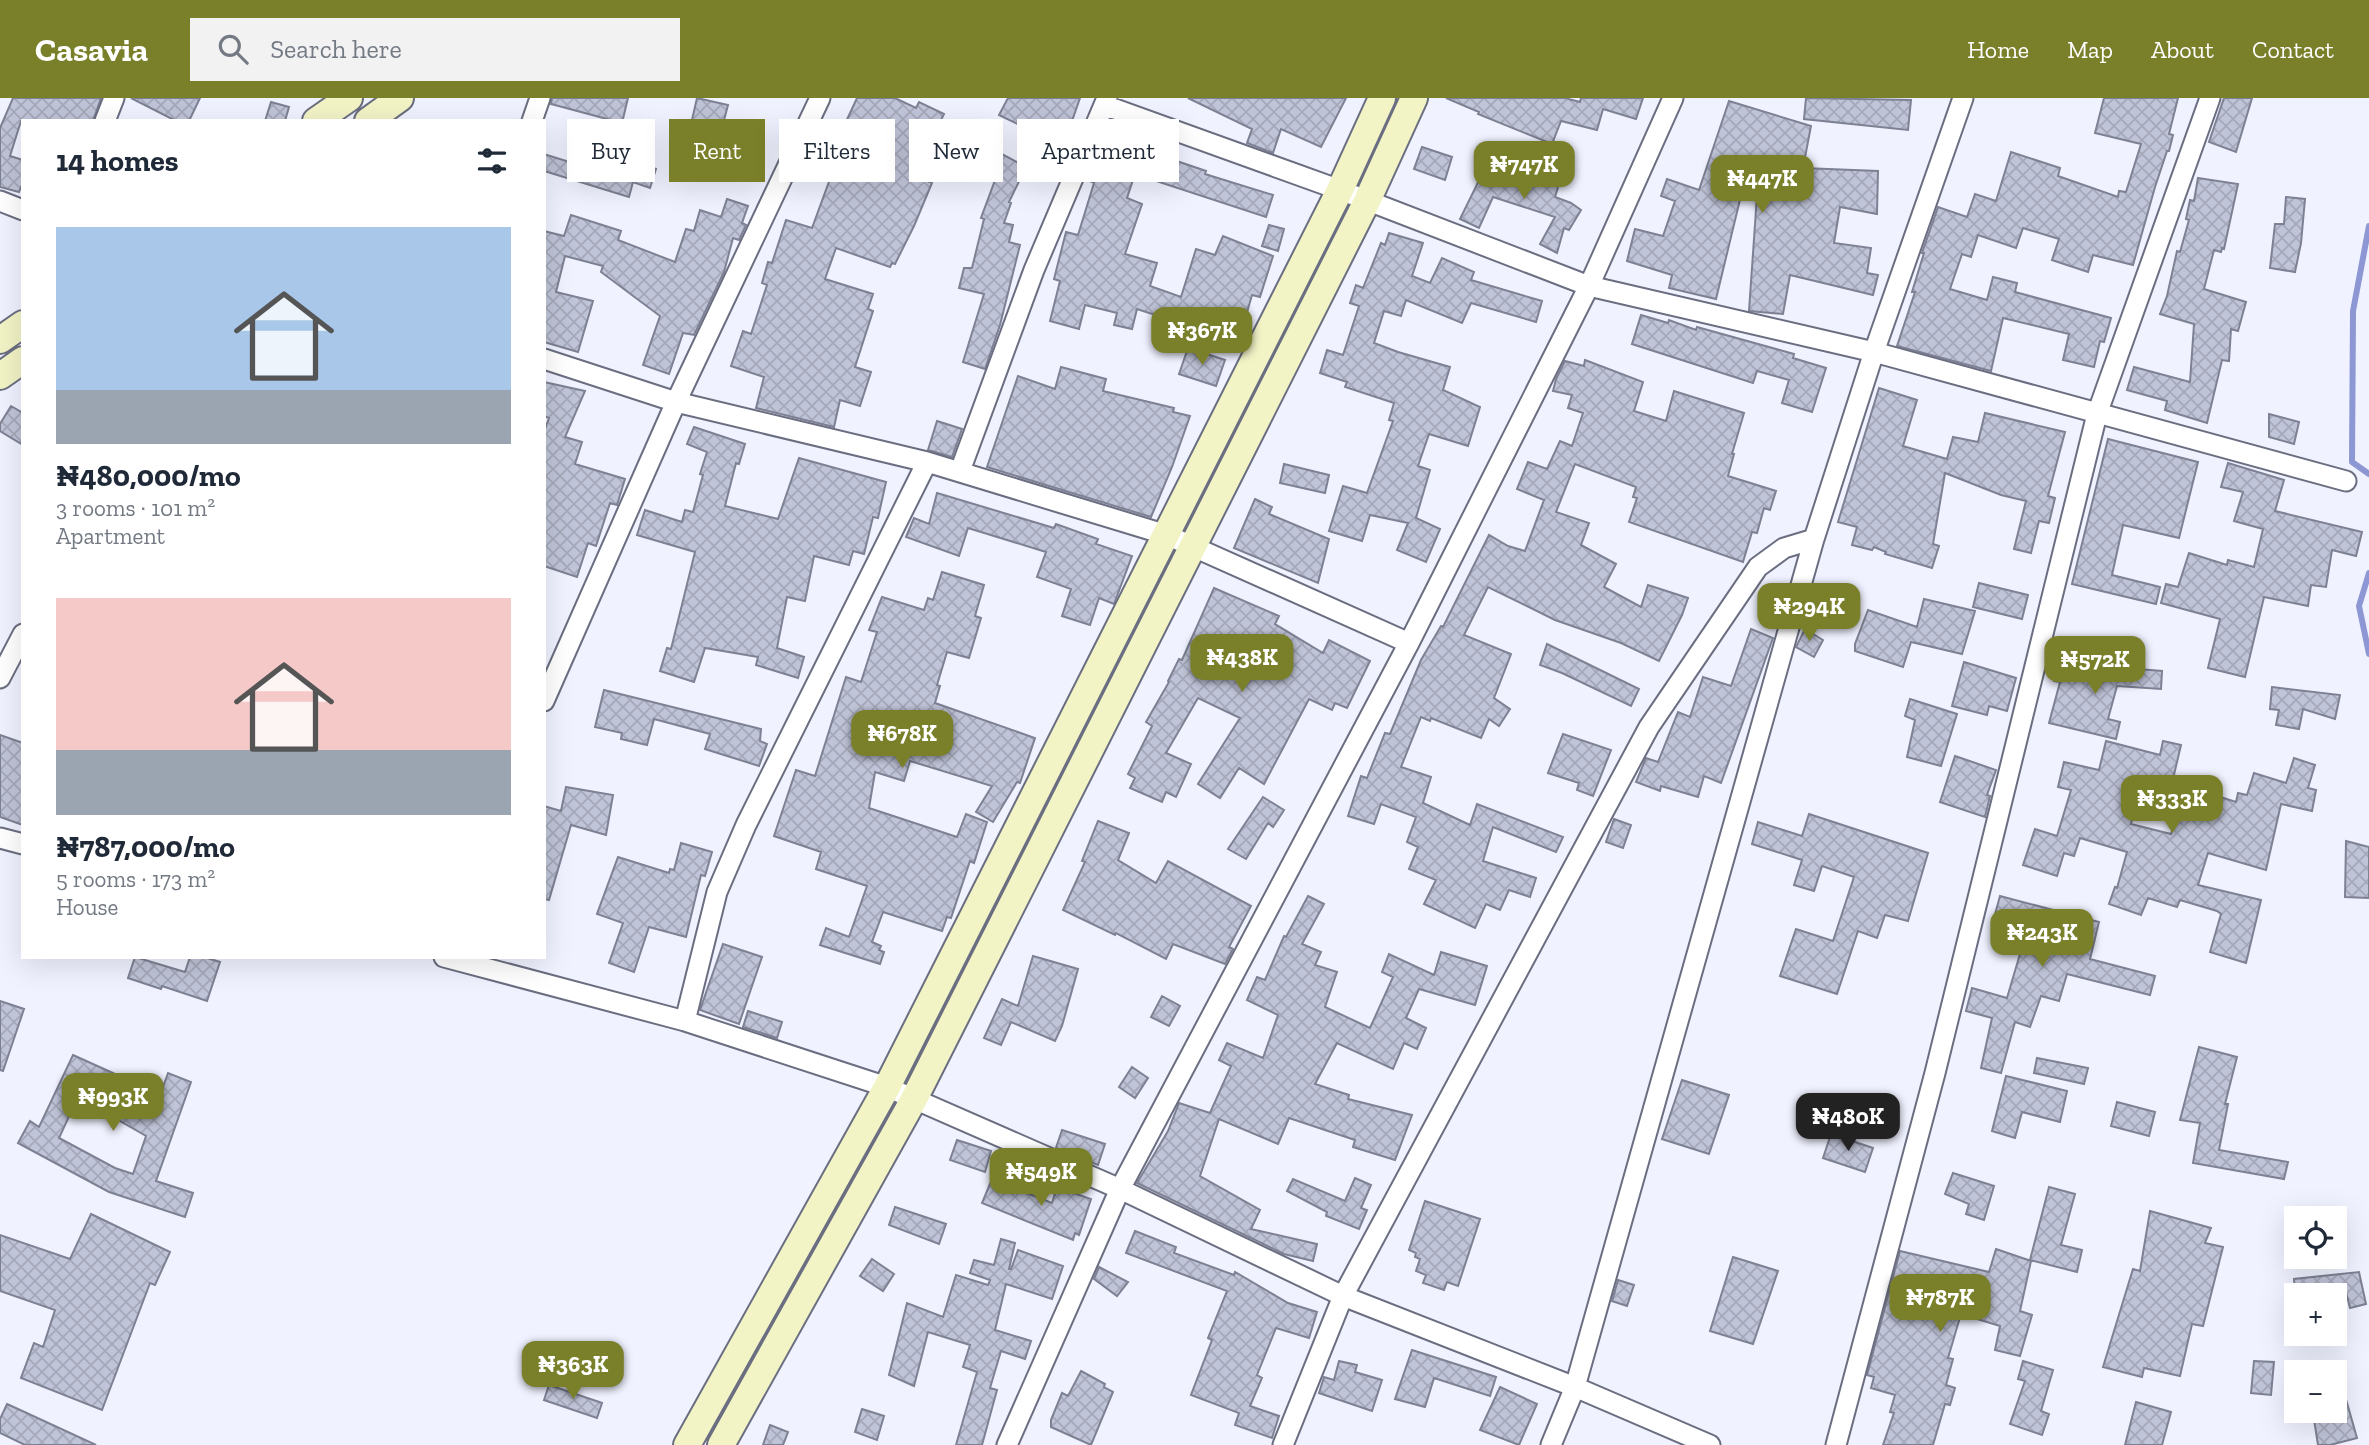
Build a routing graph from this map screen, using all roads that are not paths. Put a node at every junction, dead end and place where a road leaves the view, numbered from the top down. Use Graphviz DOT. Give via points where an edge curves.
graph roads {
  1 [pos="114,98"];
  2 [pos="349,98"];
  3 [pos="401,98"];
  4 [pos="540,98"];
  5 [pos="820,98"];
  6 [pos="1382,98"];
  7 [pos="1414,98"];
  8 [pos="1673,98"];
  9 [pos="1963,98"];
  10 [pos="2210,98"];
  11 [pos="1105,102"];
  12 [pos="106,119"];
  13 [pos="319,119"];
  14 [pos="371,119"];
  15 [pos="533,119"];
  16 [pos="1340,190"];
  17 [pos="0,201"];
  18 [pos="1367,201"];
  19 [pos="21,209"];
  20 [pos="1589,286"];
  21 [pos="21,325"];
  22 [pos="0,340"];
  23 [pos="1874,352"];
  24 [pos="546,360"];
  25 [pos="21,361"];
  26 [pos="0,376"];
  27 [pos="676,402"];
  28 [pos="2097,414"];
  29 [pos="927,462"];
  30 [pos="960,471"];
  31 [pos="2346,481"];
  32 [pos="1167,535"];
  33 [pos="1814,538"];
  34 [pos="1194,547"];
  35 [pos="21,638"];
  36 [pos="1409,643"];
  37 [pos="0,678"];
  38 [pos="546,696"];
  39 [pos="0,838"];
  40 [pos="21,843"];
  41 [pos="453,959"];
  42 [pos="685,1021"];
  43 [pos="887,1087"];
  44 [pos="914,1099"];
  45 [pos="1120,1189"];
  46 [pos="1343,1296"];
  47 [pos="1574,1387"];
  48 [pos="687,1445"];
  49 [pos="720,1445"];
  50 [pos="1007,1445"];
  51 [pos="1283,1445"];
  52 [pos="1551,1445"];
  53 [pos="1710,1445"];
  54 [pos="1836,1445"];
  1 -- 12 [label="street"];
  2 -- 13 [label="street"];
  3 -- 14 [label="street"];
  4 -- 15 [label="street"];
  5 -- 27 [label="street"];
  6 -- 16 [label="street"];
  7 -- 18 [label="street"];
  8 -- 20 [label="street"];
  9 -- 23 [label="street"];
  10 -- 28 [label="street"];
  11 -- 16 [label="street"];
  11 -- 30 [label="street" via="1034,270"];
  16 -- 18 [label="street"];
  16 -- 32 [label="street"];
  17 -- 19 [label="street"];
  18 -- 20 [label="street"];
  18 -- 34 [label="street"];
  20 -- 23 [label="street"];
  20 -- 36 [label="street"];
  21 -- 22 [label="street"];
  23 -- 28 [label="street"];
  23 -- 33 [label="street"];
  24 -- 27 [label="street"];
  25 -- 26 [label="street"];
  27 -- 29 [label="street"];
  27 -- 38 [label="street"];
  28 -- 31 [label="street"];
  28 -- 54 [label="street" via="1935,1073"];
  29 -- 30 [label="street"];
  29 -- 42 [label="street" via="717,891"];
  30 -- 32 [label="street"];
  32 -- 34 [label="street"];
  32 -- 43 [label="street"];
  33 -- 46 [label="street" via="1784,548 1758,567 1649,727"];
  33 -- 47 [label="street"];
  34 -- 36 [label="street"];
  34 -- 44 [label="street"];
  35 -- 37 [label="street"];
  36 -- 45 [label="street"];
  39 -- 40 [label="street"];
  41 -- 42 [label="street"];
  42 -- 43 [label="street"];
  43 -- 44 [label="street"];
  43 -- 48 [label="street"];
  44 -- 45 [label="street"];
  44 -- 49 [label="street"];
  45 -- 46 [label="street"];
  45 -- 50 [label="street"];
  46 -- 47 [label="street"];
  46 -- 51 [label="street"];
  47 -- 52 [label="street"];
  47 -- 53 [label="street"];
}
